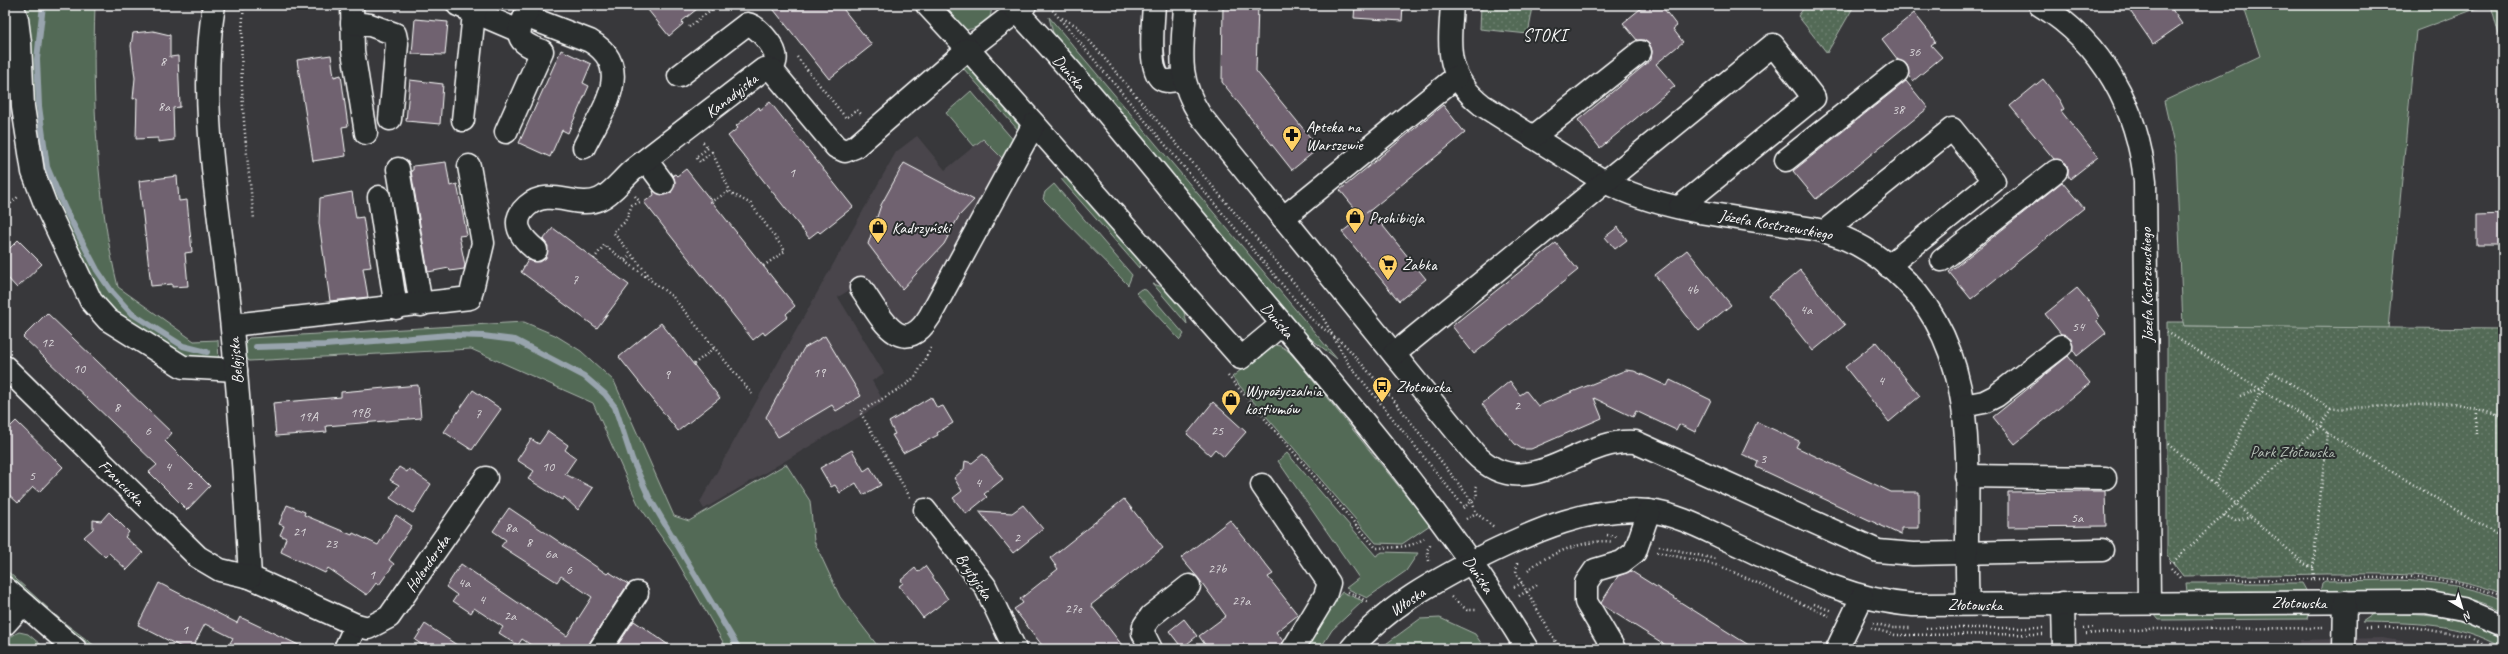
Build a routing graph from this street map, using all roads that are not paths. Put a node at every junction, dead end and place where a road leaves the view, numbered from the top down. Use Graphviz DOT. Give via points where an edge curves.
graph roads {
  1 [pos="12,5"];
  2 [pos="214,5"];
  3 [pos="927,5"];
  4 [pos="1154,5"];
  5 [pos="1185,5"];
  6 [pos="1452,5"];
  7 [pos="2040,5"];
  8 [pos="1018,7"];
  9 [pos="470,8"];
  10 [pos="352,14"];
  11 [pos="525,17"];
  12 [pos="968,49"];
  13 [pos="1640,52"];
  14 [pos="772,70"];
  15 [pos="1897,72"];
  16 [pos="679,76"];
  17 [pos="1456,77"];
  18 [pos="1183,79"];
  19 [pos="1814,98"];
  20 [pos="390,119"];
  21 [pos="463,120"];
  22 [pos="1833,122"];
  23 [pos="1034,124"];
  24 [pos="506,132"];
  25 [pos="366,133"];
  26 [pos="1533,137"];
  27 [pos="584,147"];
  28 [pos="646,160"];
  29 [pos="1786,160"];
  30 [pos="469,166"];
  31 [pos="398,169"];
  32 [pos="2056,171"];
  33 [pos="1994,181"];
  34 [pos="1605,182"];
  35 [pos="663,183"];
  36 [pos="379,197"];
  37 [pos="2014,204"];
  38 [pos="1680,207"];
  39 [pos="1283,218"];
  40 [pos="1941,223"];
  41 [pos="1825,231"];
  42 [pos="1960,246"];
  43 [pos="536,250"];
  44 [pos="1942,260"];
  45 [pos="1888,266"];
  46 [pos="861,288"];
  47 [pos="420,305"];
  48 [pos="396,308"];
  49 [pos="1282,324"];
  50 [pos="232,325"];
  51 [pos="2061,346"];
  52 [pos="1394,354"];
  53 [pos="5,367"];
  54 [pos="236,370"];
  55 [pos="1963,406"];
  56 [pos="1966,476"];
  57 [pos="486,478"];
  58 [pos="2105,478"];
  59 [pos="1262,485"];
  60 [pos="925,510"];
  61 [pos="1649,511"];
  62 [pos="2102,550"];
  63 [pos="1966,553"];
  64 [pos="1471,563"];
  65 [pos="250,577"];
  66 [pos="1189,586"];
  67 [pos="5,588"];
  68 [pos="637,593"];
  69 [pos="1862,597"];
  70 [pos="2345,602"];
  71 [pos="2149,603"];
  72 [pos="23,604"];
  73 [pos="1968,604"];
  74 [pos="2063,604"];
  75 [pos="5,624"];
  76 [pos="356,626"];
  77 [pos="2503,626"];
  78 [pos="76,649"];
  79 [pos="345,649"];
  80 [pos="600,649"];
  81 [pos="1015,649"];
  82 [pos="1151,649"];
  83 [pos="1293,649"];
  84 [pos="1351,649"];
  85 [pos="1527,649"];
  86 [pos="1614,649"];
  87 [pos="1837,649"];
  88 [pos="2064,649"];
  89 [pos="2344,649"];
  1 -- 54 [label="street" via="17,19 23,107 33,172 52,220 91,302 108,320 183,367"];
  2 -- 50 [label="street, Belgijska" via="208,69 210,127"];
  3 -- 12 [label="street"];
  4 -- 18 [label="street" via="1153,60 1156,72 1167,81"];
  5 -- 18 [label="street"];
  6 -- 17 [label="street, Józefa Kostrzewskiego" via="1451,49"];
  7 -- 71 [label="street, Józefa Kostrzewskiego" via="2074,32 2106,68 2123,96 2139,140 2145,181"];
  8 -- 12 [label="street, Kanadyjska"];
  8 -- 49 [label="street, Duńska"];
  9 -- 11 [label="street"];
  9 -- 21 [label="street"];
  10 -- 20 [label="street" via="370,25 396,34"];
  10 -- 25 [label="street" via="356,78"];
  11 -- 24 [label="street" via="521,41 542,51"];
  11 -- 27 [label="street" via="590,41 603,50 612,62 614,83"];
  12 -- 14 [label="street, Kanadyjska" via="851,150 840,150"];
  12 -- 23 [label="street"];
  13 -- 26 [label="street"];
  14 -- 16 [label="street" via="776,62 774,50 754,26 747,24"];
  14 -- 28 [label="street, Kanadyjska" via="764,69"];
  15 -- 22 [label="street"];
  17 -- 26 [label="street, Józefa Kostrzewskiego" via="1482,105"];
  17 -- 39 [label="street"];
  18 -- 39 [label="street" via="1189,96 1203,120"];
  19 -- 22 [label="street"];
  19 -- 34 [label="street" via="1772,46"];
  19 -- 38 [label="street"];
  22 -- 29 [label="street"];
  23 -- 46 [label="street" via="930,316 920,329 914,334 902,336 892,331"];
  23 -- 49 [label="street" via="1241,358"];
  26 -- 34 [label="street, Józefa Kostrzewskiego"];
  28 -- 35 [label="street"];
  28 -- 43 [label="street, Kanadyjska" via="600,199 579,200 552,196 538,198 526,206 519,217 517,227 519,235"];
  30 -- 47 [label="street" via="483,243 470,298"];
  31 -- 47 [label="street"];
  32 -- 37 [label="street"];
  33 -- 37 [label="street"];
  33 -- 40 [label="street"];
  33 -- 41 [label="street" via="1952,129"];
  34 -- 38 [label="street, Józefa Kostrzewskiego" via="1642,199"];
  34 -- 52 [label="street"];
  36 -- 48 [label="street"];
  37 -- 42 [label="street"];
  38 -- 41 [label="street, Józefa Kostrzewskiego"];
  39 -- 52 [label="street"];
  40 -- 42 [label="street"];
  40 -- 45 [label="street"];
  41 -- 45 [label="street, Józefa Kostrzewskiego" via="1855,243"];
  42 -- 44 [label="street"];
  45 -- 55 [label="street, Józefa Kostrzewskiego" via="1919,296 1943,333 1957,375"];
  47 -- 48 [label="street"];
  48 -- 50 [label="street"];
  49 -- 64 [label="street, Duńska" via="1402,469"];
  50 -- 54 [label="street, Belgijska"];
  51 -- 55 [label="street" via="1996,396 1984,402"];
  52 -- 63 [label="street" via="1485,464 1505,473 1528,475 1617,443 1635,442 1866,548 1897,554"];
  53 -- 65 [label="street, Francuska" via="198,556 220,570"];
  54 -- 65 [label="street, Belgijska"];
  55 -- 56 [label="street, Józefa Kostrzewskiego"];
  56 -- 58 [label="street"];
  56 -- 63 [label="street, Józefa Kostrzewskiego"];
  57 -- 76 [label="street, Holenderska" via="389,616 368,628"];
  59 -- 83 [label="street" via="1329,583 1325,596"];
  60 -- 81 [label="street, Brytyjska" via="985,586"];
  61 -- 64 [label="street, Złotowska" via="1607,512 1583,516 1546,527"];
  61 -- 69 [label="street, Złotowska" via="1695,525 1821,582"];
  61 -- 86 [label="street" via="1635,552 1622,562 1595,570 1586,583 1586,602"];
  62 -- 63 [label="street"];
  63 -- 73 [label="street, Józefa Kostrzewskiego"];
  64 -- 84 [label="street, Włoska" via="1404,602 1378,621"];
  64 -- 85 [label="street, Duńska"];
  65 -- 76 [label="street"];
  66 -- 82 [label="street" via="1147,620 1143,633"];
  67 -- 72 [label="street"];
  68 -- 80 [label="street"];
  69 -- 73 [label="street, Złotowska" via="1913,605"];
  69 -- 87 [label="street"];
  70 -- 71 [label="street, Złotowska"];
  70 -- 77 [label="street, Złotowska" via="2440,604 2483,616"];
  70 -- 89 [label="street"];
  71 -- 74 [label="street, Złotowska"];
  72 -- 75 [label="street"];
  72 -- 78 [label="street"];
  73 -- 74 [label="street, Złotowska"];
  74 -- 88 [label="street"];
  76 -- 79 [label="street"];
}
